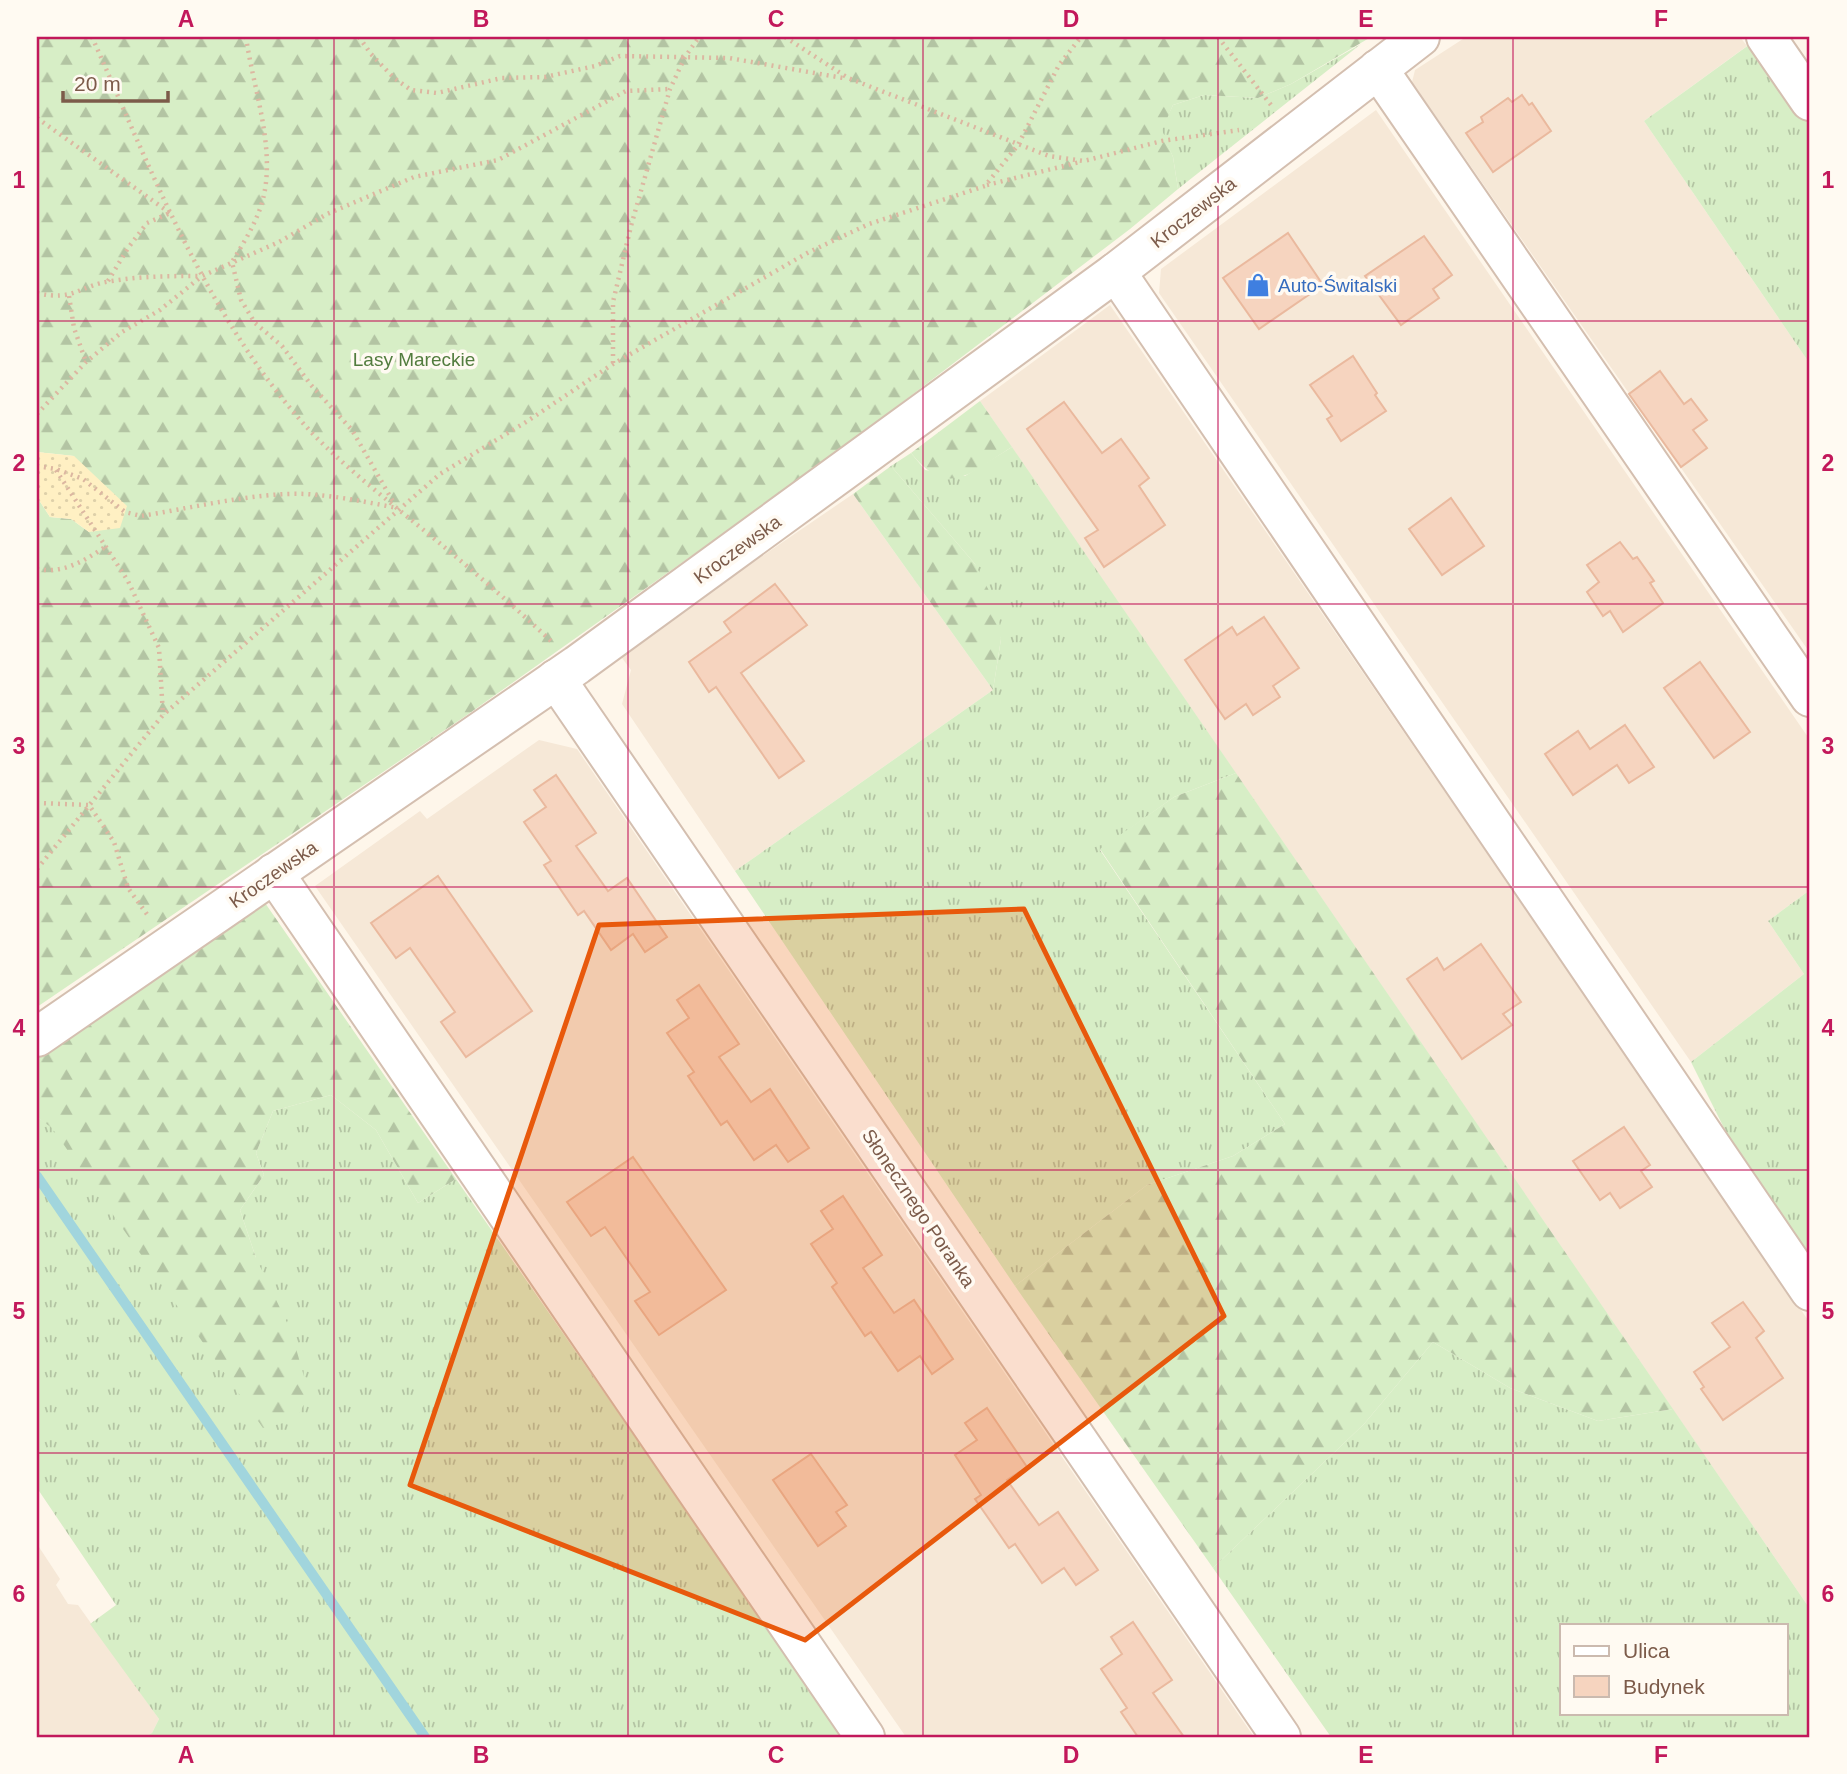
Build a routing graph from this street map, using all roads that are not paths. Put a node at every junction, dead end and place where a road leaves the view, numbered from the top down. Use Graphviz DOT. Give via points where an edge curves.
graph roads {
  1 [pos="1420,37"];
  2 [pos="1766,37"];
  3 [pos="1378,69"];
  4 [pos="1810,101"];
  5 [pos="1116,272"];
  6 [pos="567,672"];
  7 [pos="1810,697"];
  8 [pos="274,873"];
  9 [pos="37,1037"];
  10 [pos="1810,1291"];
  11 [pos="865,1737"];
  12 [pos="1281,1737"];
  1 -- 3 [label="street, Kroczewska"];
  2 -- 4 [label="street"];
  3 -- 5 [label="street, Kroczewska"];
  3 -- 7 [label="street"];
  5 -- 6 [label="street, Kroczewska"];
  5 -- 10 [label="street"];
  6 -- 8 [label="street, Kroczewska"];
  6 -- 12 [label="street, Słonecznego Poranka"];
  8 -- 9 [label="street, Kroczewska"];
  8 -- 11 [label="street"];
}
